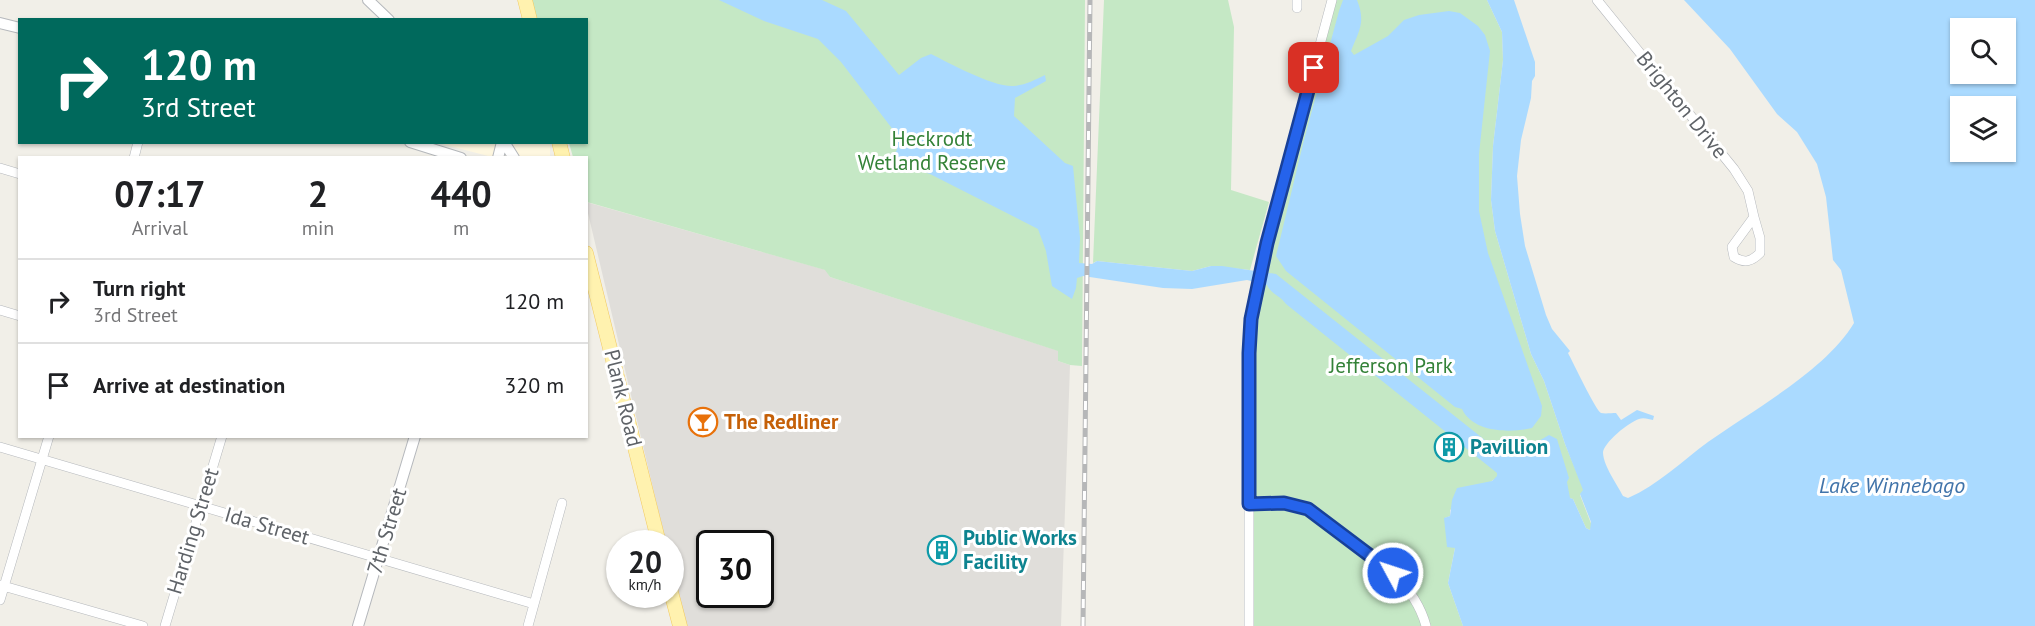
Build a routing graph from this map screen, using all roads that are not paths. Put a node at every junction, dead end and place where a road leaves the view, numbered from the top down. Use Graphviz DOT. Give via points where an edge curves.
graph roads {
  1 [pos="368,0"];
  2 [pos="525,0"];
  3 [pos="1332,0"];
  4 [pos="1597,0"];
  5 [pos="387,18"];
  6 [pos="530,18"];
  7 [pos="0,23"];
  8 [pos="18,28"];
  9 [pos="417,144"];
  10 [pos="455,156"];
  11 [pos="0,168"];
  12 [pos="18,173"];
  13 [pos="1754,217"];
  14 [pos="588,261"];
  15 [pos="0,310"];
  16 [pos="18,315"];
  17 [pos="48,438"];
  18 [pos="221,438"];
  19 [pos="414,438"];
  20 [pos="0,447"];
  21 [pos="42,459"];
  22 [pos="562,503"];
  23 [pos="1249,504"];
  24 [pos="201,507"];
  25 [pos="656,530"];
  26 [pos="379,559"];
  27 [pos="2,586"];
  28 [pos="0,600"];
  29 [pos="534,604"];
  30 [pos="675,608"];
  31 [pos="143,626"];
  32 [pos="165,626"];
  33 [pos="358,626"];
  34 [pos="528,626"];
  35 [pos="680,626"];
  36 [pos="1249,626"];
  37 [pos="1426,626"];
  1 -- 5 [label="street"];
  2 -- 6 [label="main road"];
  3 -- 23 [label="street" via="1251,319"];
  4 -- 13 [label="street, Brighton Drive" via="1734,169 1748,191"];
  7 -- 8 [label="street"];
  9 -- 10 [label="street"];
  11 -- 12 [label="street"];
  13 -- 13 [label="street, Brighton Drive" via="1760,253 1746,262 1734,256 1732,247"];
  14 -- 25 [label="main road, Plank Road"];
  15 -- 16 [label="street"];
  17 -- 21 [label="street"];
  18 -- 24 [label="street, Harding Street"];
  19 -- 26 [label="street, 7th Street"];
  20 -- 21 [label="street, Ida Street"];
  21 -- 24 [label="street, Ida Street"];
  21 -- 27 [label="street"];
  22 -- 29 [label="street"];
  23 -- 36 [label="street"];
  23 -- 37 [label="street" via="1284,503 1308,509 1322,518 1402,581"];
  24 -- 26 [label="street, Ida Street"];
  24 -- 32 [label="street, Harding Street"];
  26 -- 29 [label="street, Ida Street"];
  26 -- 33 [label="street, 7th Street"];
  27 -- 28 [label="street"];
  27 -- 31 [label="street"];
  29 -- 34 [label="street"];
  30 -- 35 [label="main road"];
}
